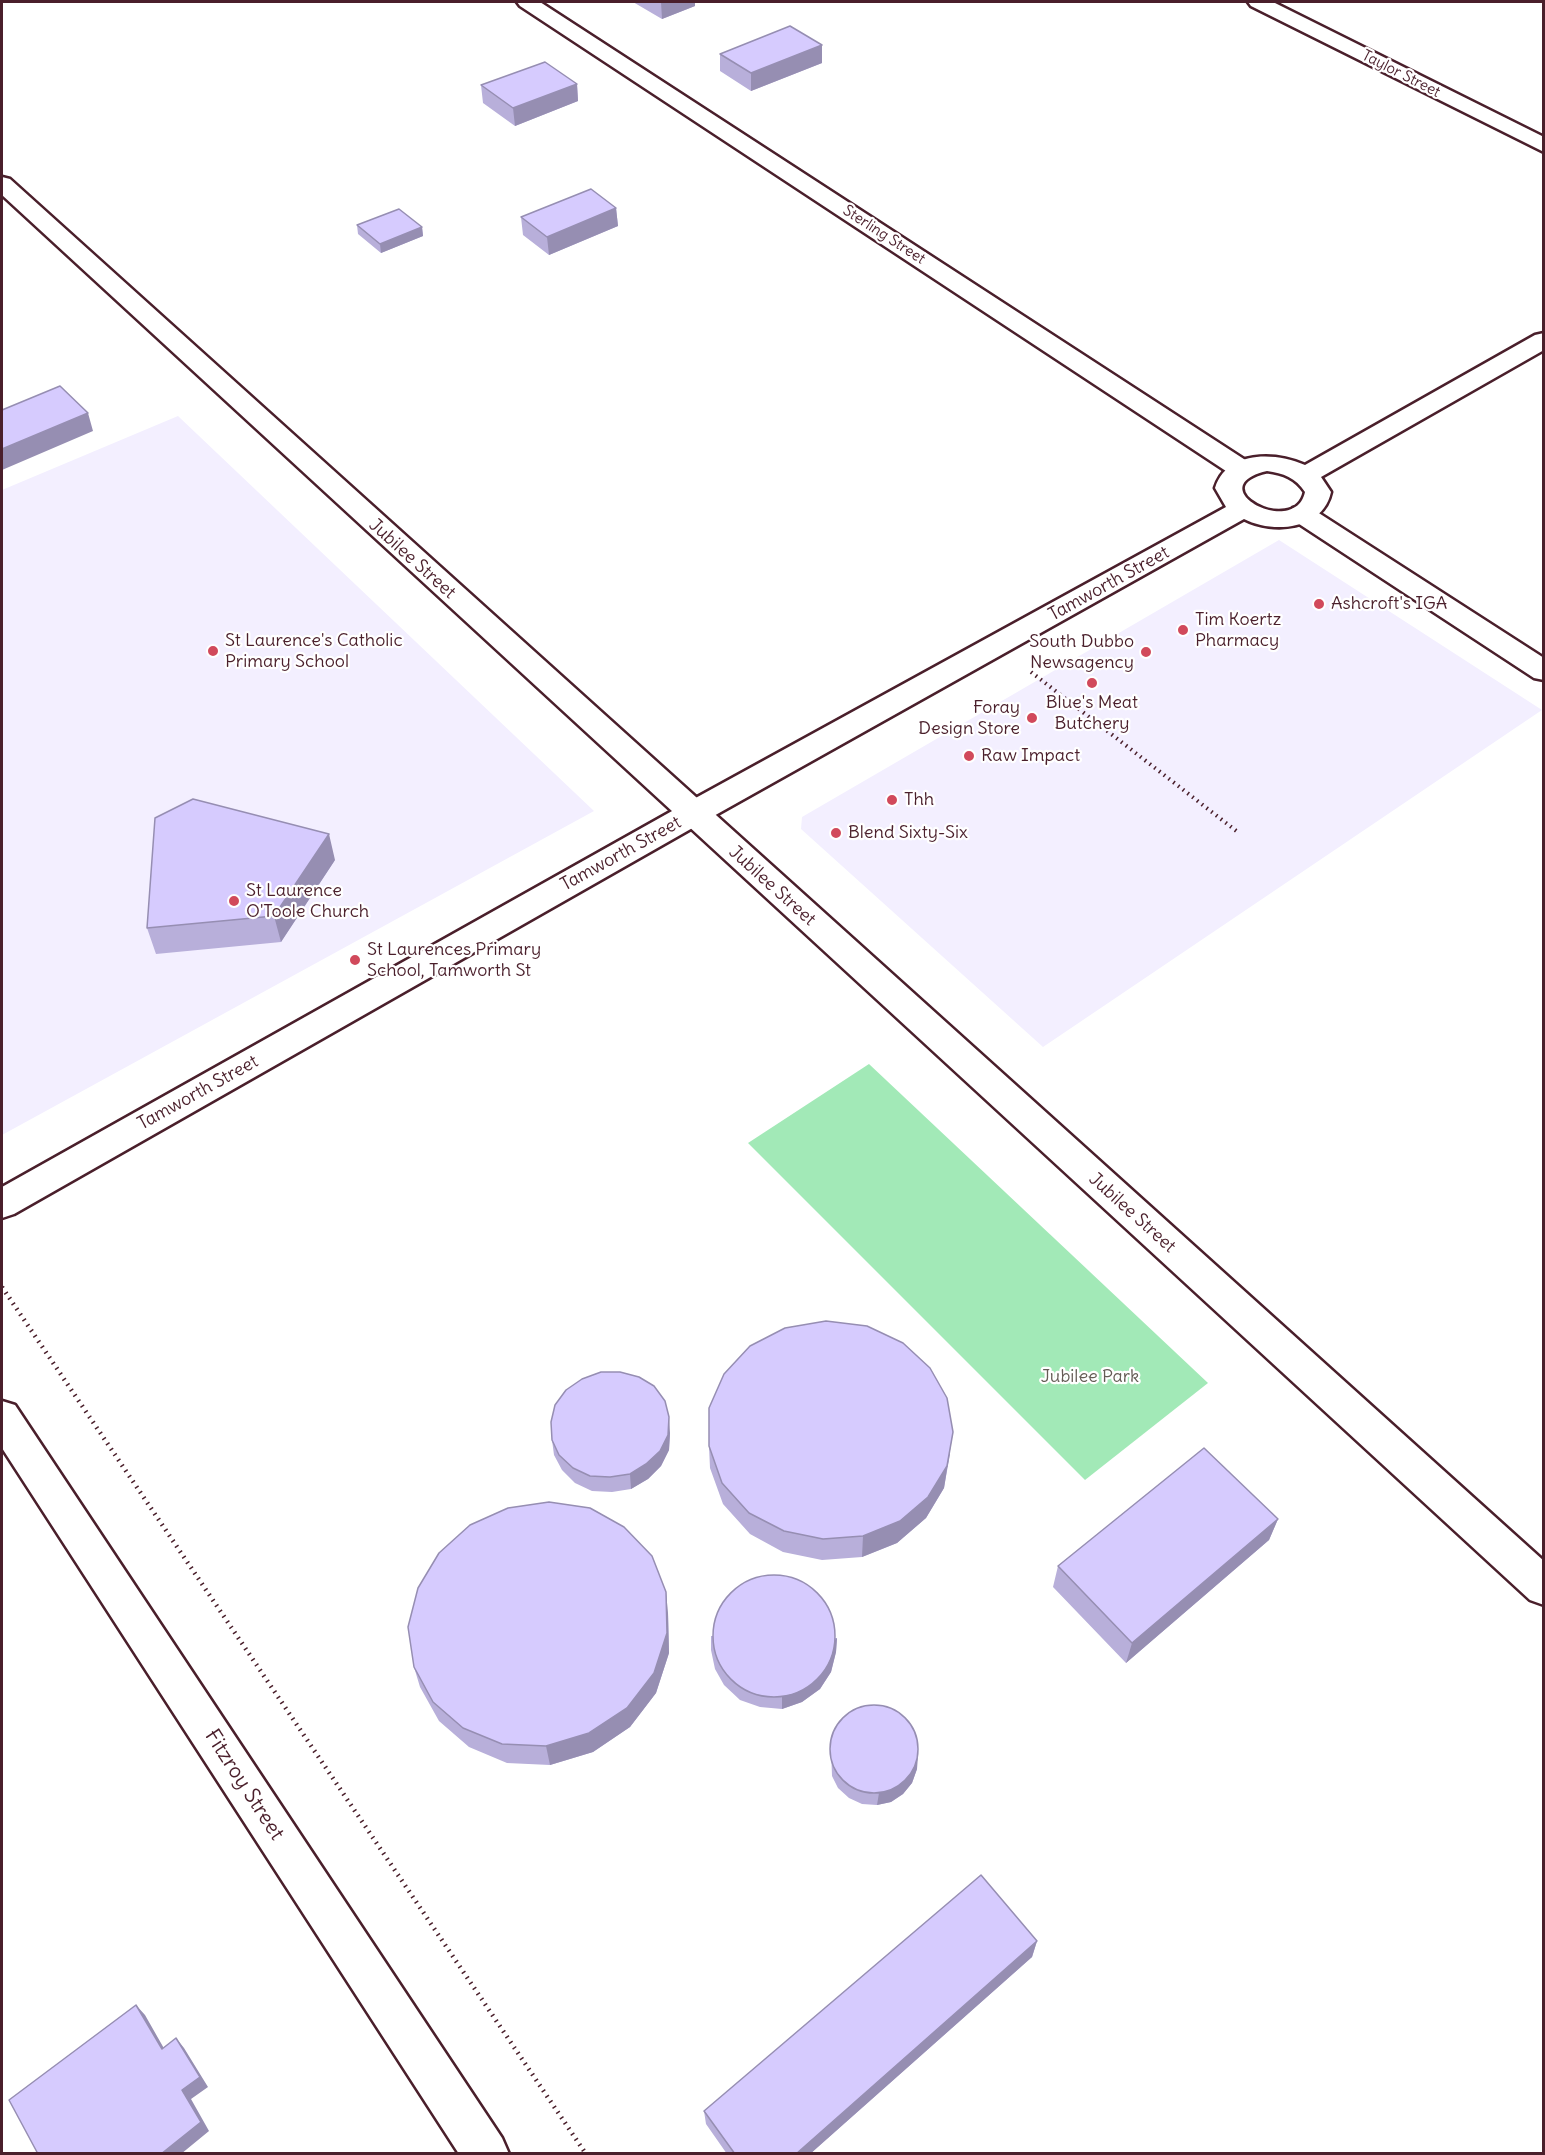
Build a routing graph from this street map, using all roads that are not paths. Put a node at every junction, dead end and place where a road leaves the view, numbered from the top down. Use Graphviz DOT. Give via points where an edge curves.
graph roads {
  1 [pos="526,2"];
  2 [pos="1258,2"];
  3 [pos="1544,146"];
  4 [pos="2,184"];
  5 [pos="1544,340"];
  6 [pos="1241,469"];
  7 [pos="1306,475"];
  8 [pos="1243,509"];
  9 [pos="1302,514"];
  10 [pos="1544,671"];
  11 [pos="692,814"];
  12 [pos="2,1204"];
  13 [pos="2,1417"];
  14 [pos="1544,1587"];
  15 [pos="486,2154"];
  1 -- 6 [label="street, Sterling Street"];
  2 -- 3 [label="street, Taylor Street"];
  4 -- 11 [label="street, Jubilee Street"];
  5 -- 7 [label="street"];
  6 -- 7 [label="street" via="1274,464"];
  6 -- 8 [label="street" via="1232,475 1228,492"];
  7 -- 9 [label="street" via="1318,492 1312,508"];
  8 -- 9 [label="street" via="1266,518"];
  8 -- 11 [label="street, Tamworth Street"];
  9 -- 10 [label="street"];
  11 -- 12 [label="street, Tamworth Street"];
  11 -- 14 [label="street, Jubilee Street"];
  13 -- 15 [label="street, Fitzroy Street"];
}
